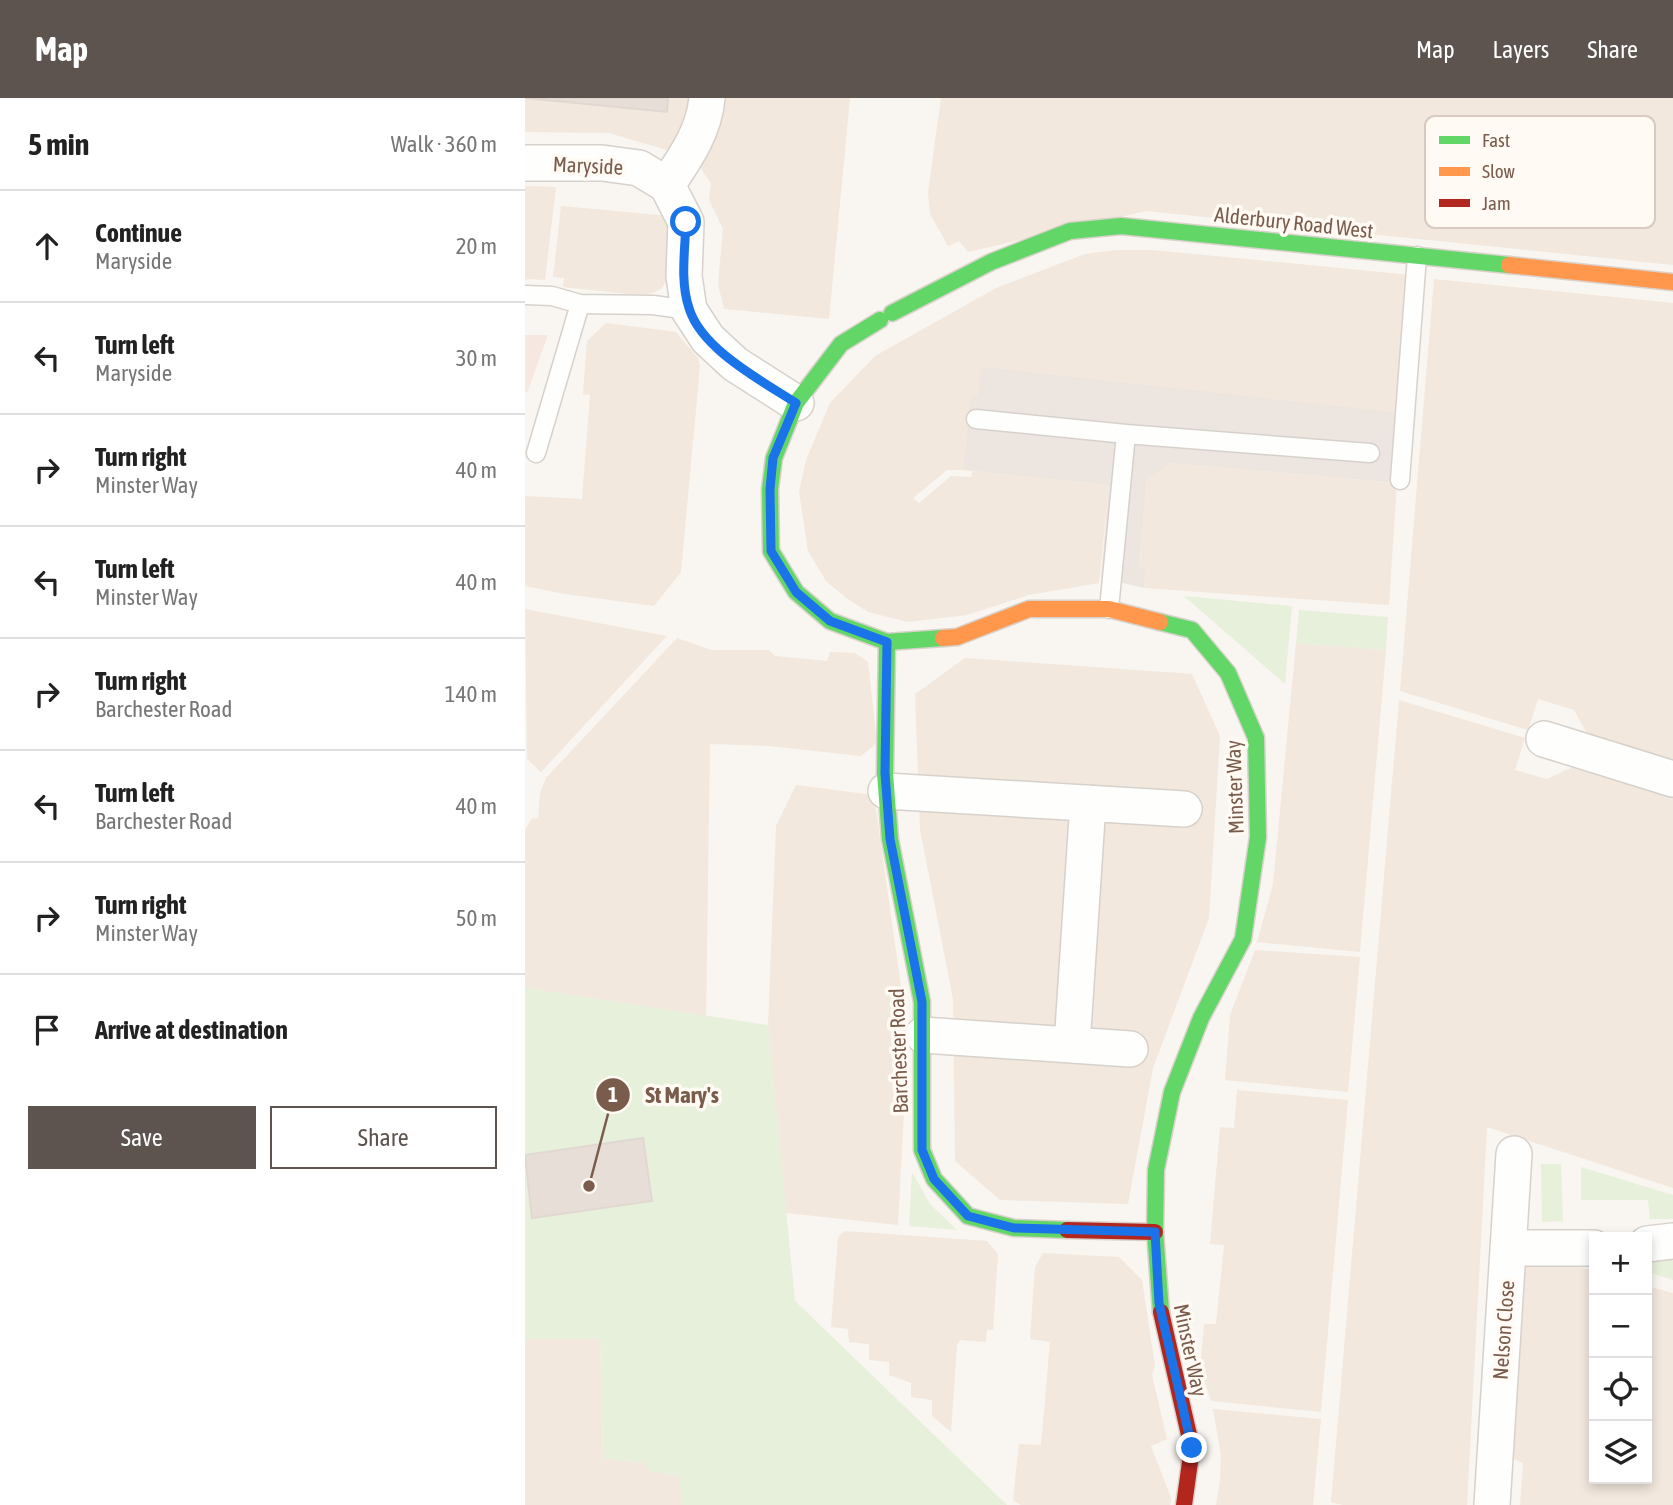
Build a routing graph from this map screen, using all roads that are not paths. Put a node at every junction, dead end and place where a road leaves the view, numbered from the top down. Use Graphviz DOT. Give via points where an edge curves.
graph roads {
  1 [pos="707,98"];
  2 [pos="525,163"];
  3 [pos="667,185"];
  4 [pos="1417,256"];
  5 [pos="1673,282"];
  6 [pos="525,295"];
  7 [pos="580,304"];
  8 [pos="689,310"];
  9 [pos="841,344"];
  10 [pos="796,403"];
  11 [pos="976,419"];
  12 [pos="1126,434"];
  13 [pos="536,453"];
  14 [pos="1370,453"];
  15 [pos="1400,481"];
  16 [pos="1109,609"];
  17 [pos="887,642"];
  18 [pos="1544,739"];
  19 [pos="1673,779"];
  20 [pos="886,792"];
  21 [pos="1088,803"];
  22 [pos="1184,808"];
  23 [pos="923,1035"];
  24 [pos="1072,1045"];
  25 [pos="1130,1049"];
  26 [pos="1514,1154"];
  27 [pos="1155,1232"];
  28 [pos="1673,1241"];
  29 [pos="1652,1243"];
  30 [pos="1508,1248"];
  31 [pos="1589,1248"];
  32 [pos="1184,1505"];
  33 [pos="1492,1505"];
  1 -- 3 [label="street" via="693,147"];
  2 -- 3 [label="street, Maryside" via="639,168"];
  3 -- 8 [label="street" via="686,222 684,276"];
  4 -- 5 [label="street, Alderbury Road West"];
  4 -- 9 [label="street, Alderbury Road West" via="1121,226 1070,232 991,262"];
  4 -- 15 [label="lane"];
  6 -- 7 [label="lane"];
  7 -- 8 [label="lane"];
  7 -- 13 [label="lane"];
  8 -- 10 [label="street" via="708,339 735,365"];
  9 -- 10 [label="street, Minster Way"];
  10 -- 17 [label="street, Minster Way" via="773,458 771,551 796,592 830,621"];
  11 -- 12 [label="lane"];
  12 -- 14 [label="lane"];
  12 -- 16 [label="lane"];
  16 -- 17 [label="street, Minster Way" via="1029,609 957,637"];
  16 -- 27 [label="street, Minster Way" via="1192,630 1228,673 1257,737 1258,837 1243,939 1201,1018 1172,1092 1156,1170"];
  17 -- 20 [label="street, Barchester Road"];
  18 -- 19 [label="street"];
  20 -- 21 [label="street"];
  20 -- 23 [label="street, Barchester Road" via="890,839 922,1002"];
  21 -- 22 [label="street"];
  21 -- 24 [label="street"];
  23 -- 24 [label="street"];
  23 -- 27 [label="street, Barchester Road" via="922,1150 934,1179 968,1216 1014,1228"];
  24 -- 25 [label="street"];
  26 -- 30 [label="street, Nelson Close"];
  27 -- 32 [label="street, Minster Way" via="1159,1303 1192,1448"];
  28 -- 29 [label="street"];
  30 -- 31 [label="street"];
  30 -- 33 [label="street, Nelson Close"];
}
